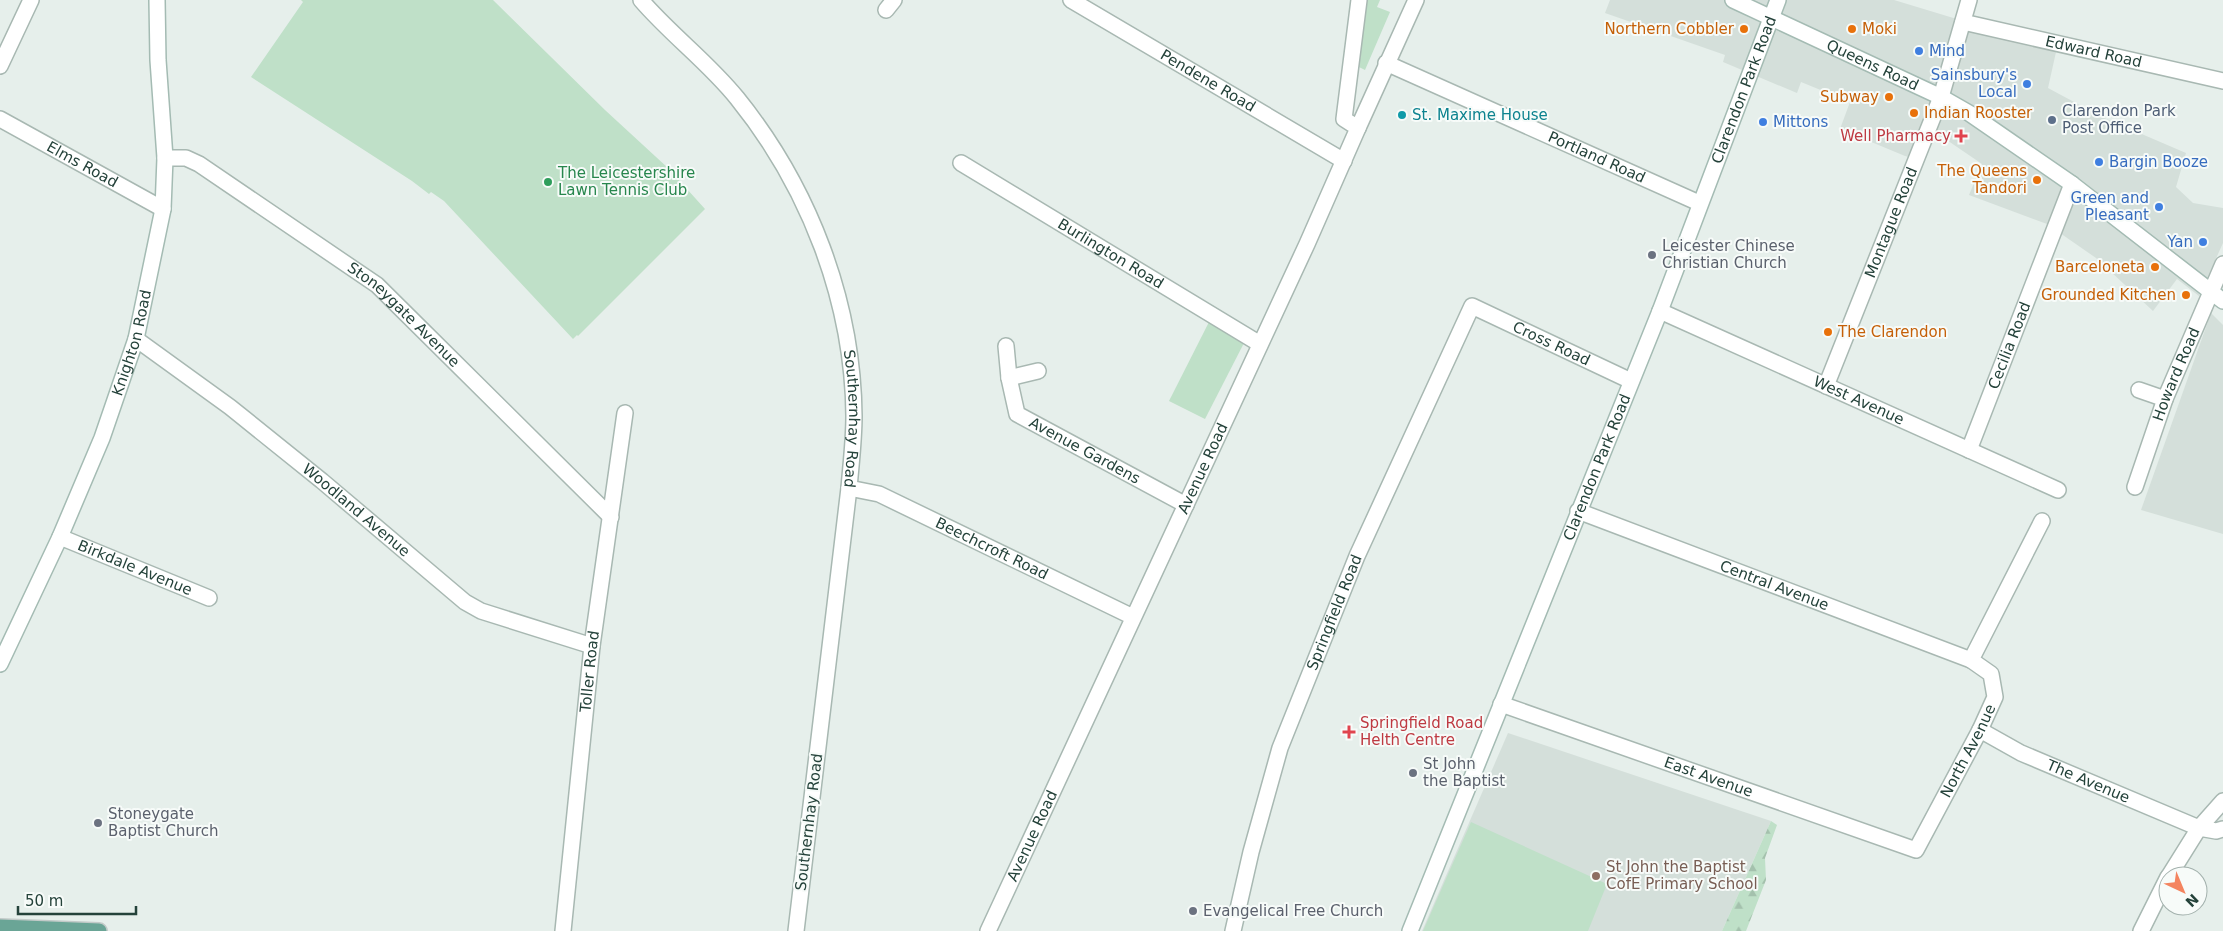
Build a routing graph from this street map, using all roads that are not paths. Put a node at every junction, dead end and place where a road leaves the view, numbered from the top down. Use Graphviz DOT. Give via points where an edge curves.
graph roads {
  1 [pos="31,0"];
  2 [pos="157,0"];
  3 [pos="641,0"];
  4 [pos="1071,0"];
  5 [pos="1360,0"];
  6 [pos="1416,0"];
  7 [pos="1733,0"];
  8 [pos="1778,0"];
  9 [pos="1968,0"];
  10 [pos="1771,17"];
  11 [pos="1963,22"];
  12 [pos="1386,64"];
  13 [pos="0,66"];
  14 [pos="2223,80"];
  15 [pos="1941,98"];
  16 [pos="0,119"];
  17 [pos="1358,128"];
  18 [pos="165,158"];
  19 [pos="1344,161"];
  20 [pos="961,164"];
  21 [pos="2072,184"];
  22 [pos="1699,203"];
  23 [pos="163,209"];
  24 [pos="2223,264"];
  25 [pos="2218,296"];
  26 [pos="1472,306"];
  27 [pos="1660,311"];
  28 [pos="136,339"];
  29 [pos="1260,344"];
  30 [pos="1006,346"];
  31 [pos="1038,371"];
  32 [pos="1009,378"];
  33 [pos="1631,381"];
  34 [pos="1826,386"];
  35 [pos="2140,390"];
  36 [pos="2165,399"];
  37 [pos="625,413"];
  38 [pos="1969,450"];
  39 [pos="2135,487"];
  40 [pos="849,488"];
  41 [pos="2058,490"];
  42 [pos="1186,505"];
  43 [pos="1578,511"];
  44 [pos="610,517"];
  45 [pos="2042,521"];
  46 [pos="60,537"];
  47 [pos="209,598"];
  48 [pos="1133,617"];
  49 [pos="592,646"];
  50 [pos="1971,660"];
  51 [pos="0,664"];
  52 [pos="1501,704"];
  53 [pos="1980,730"];
  54 [pos="2223,801"];
  55 [pos="2199,828"];
  56 [pos="2223,829"];
  57 [pos="1916,850"];
  58 [pos="2175,866"];
  59 [pos="2158,897"];
  60 [pos="0,927"];
  61 [pos="99,931"];
  62 [pos="564,931"];
  63 [pos="796,931"];
  64 [pos="988,931"];
  65 [pos="1233,931"];
  66 [pos="1410,931"];
  67 [pos="2141,931"];
  1 -- 13 [label="street"];
  2 -- 18 [label="street, Knighton Road"];
  3 -- 40 [label="street, Southernhay Road" via="736,97 776,155 827,257 841,306 849,352 854,416"];
  4 -- 19 [label="street, Pendene Road"];
  5 -- 17 [label="street" via="1344,119"];
  6 -- 12 [label="street, Avenue Road"];
  7 -- 10 [label="street, Queens Road"];
  8 -- 10 [label="street, Clarendon Park Road"];
  9 -- 11 [label="street, Montague Road"];
  10 -- 15 [label="street, Queens Road"];
  10 -- 22 [label="street, Clarendon Park Road"];
  11 -- 14 [label="street, Edward Road"];
  11 -- 15 [label="street, Montague Road"];
  12 -- 17 [label="street, Avenue Road"];
  12 -- 22 [label="street, Portland Road"];
  15 -- 21 [label="street, Queens Road" via="1969,113"];
  15 -- 34 [label="street, Montague Road"];
  16 -- 23 [label="street, Elms Road"];
  17 -- 19 [label="street, Avenue Road"];
  18 -- 23 [label="street, Knighton Road"];
  18 -- 44 [label="street, Stoneygate Avenue" via="186,158 199,164 377,285"];
  19 -- 29 [label="street, Avenue Road"];
  20 -- 29 [label="street, Burlington Road"];
  21 -- 25 [label="street, Queens Road"];
  21 -- 38 [label="street, Cecilia Road"];
  22 -- 27 [label="street, Clarendon Park Road"];
  23 -- 28 [label="street, Knighton Road"];
  24 -- 25 [label="street, Howard Road"];
  25 -- 36 [label="street, Howard Road"];
  26 -- 33 [label="street, Cross Road"];
  26 -- 65 [label="street, Springfield Road" via="1357,556 1280,748"];
  27 -- 33 [label="street, Clarendon Park Road"];
  27 -- 34 [label="street, West Avenue"];
  28 -- 46 [label="street, Knighton Road" via="102,438"];
  28 -- 49 [label="street, Woodland Avenue" via="230,406 465,602 481,611"];
  29 -- 42 [label="street, Avenue Road"];
  30 -- 32 [label="street, Avenue Gardens"];
  31 -- 32 [label="street"];
  32 -- 42 [label="street, Avenue Gardens" via="1017,414"];
  33 -- 43 [label="street, Clarendon Park Road"];
  34 -- 38 [label="street, West Avenue"];
  35 -- 36 [label="street"];
  36 -- 39 [label="street, Howard Road"];
  37 -- 44 [label="street, Toller Road"];
  38 -- 41 [label="street, West Avenue"];
  40 -- 48 [label="street, Beechcroft Road" via="879,494"];
  40 -- 63 [label="street, Southernhay Road"];
  42 -- 48 [label="street, Avenue Road"];
  43 -- 50 [label="street, Central Avenue"];
  43 -- 52 [label="street, Clarendon Park Road"];
  44 -- 49 [label="street, Toller Road"];
  45 -- 50 [label="street"];
  46 -- 47 [label="street, Birkdale Avenue"];
  46 -- 51 [label="street, Knighton Road"];
  48 -- 64 [label="street, Avenue Road"];
  49 -- 62 [label="street, Toller Road"];
  50 -- 53 [label="street, North Avenue" via="1991,674 1995,697"];
  52 -- 57 [label="street, East Avenue"];
  52 -- 66 [label="street, Clarendon Park Road"];
  53 -- 55 [label="street, The Avenue" via="2021,753"];
  53 -- 57 [label="street, North Avenue"];
  54 -- 55 [label="street"];
  55 -- 56 [label="street"];
  55 -- 58 [label="street"];
  59 -- 67 [label="street"];
  60 -- 61 [label="main road"];
}
